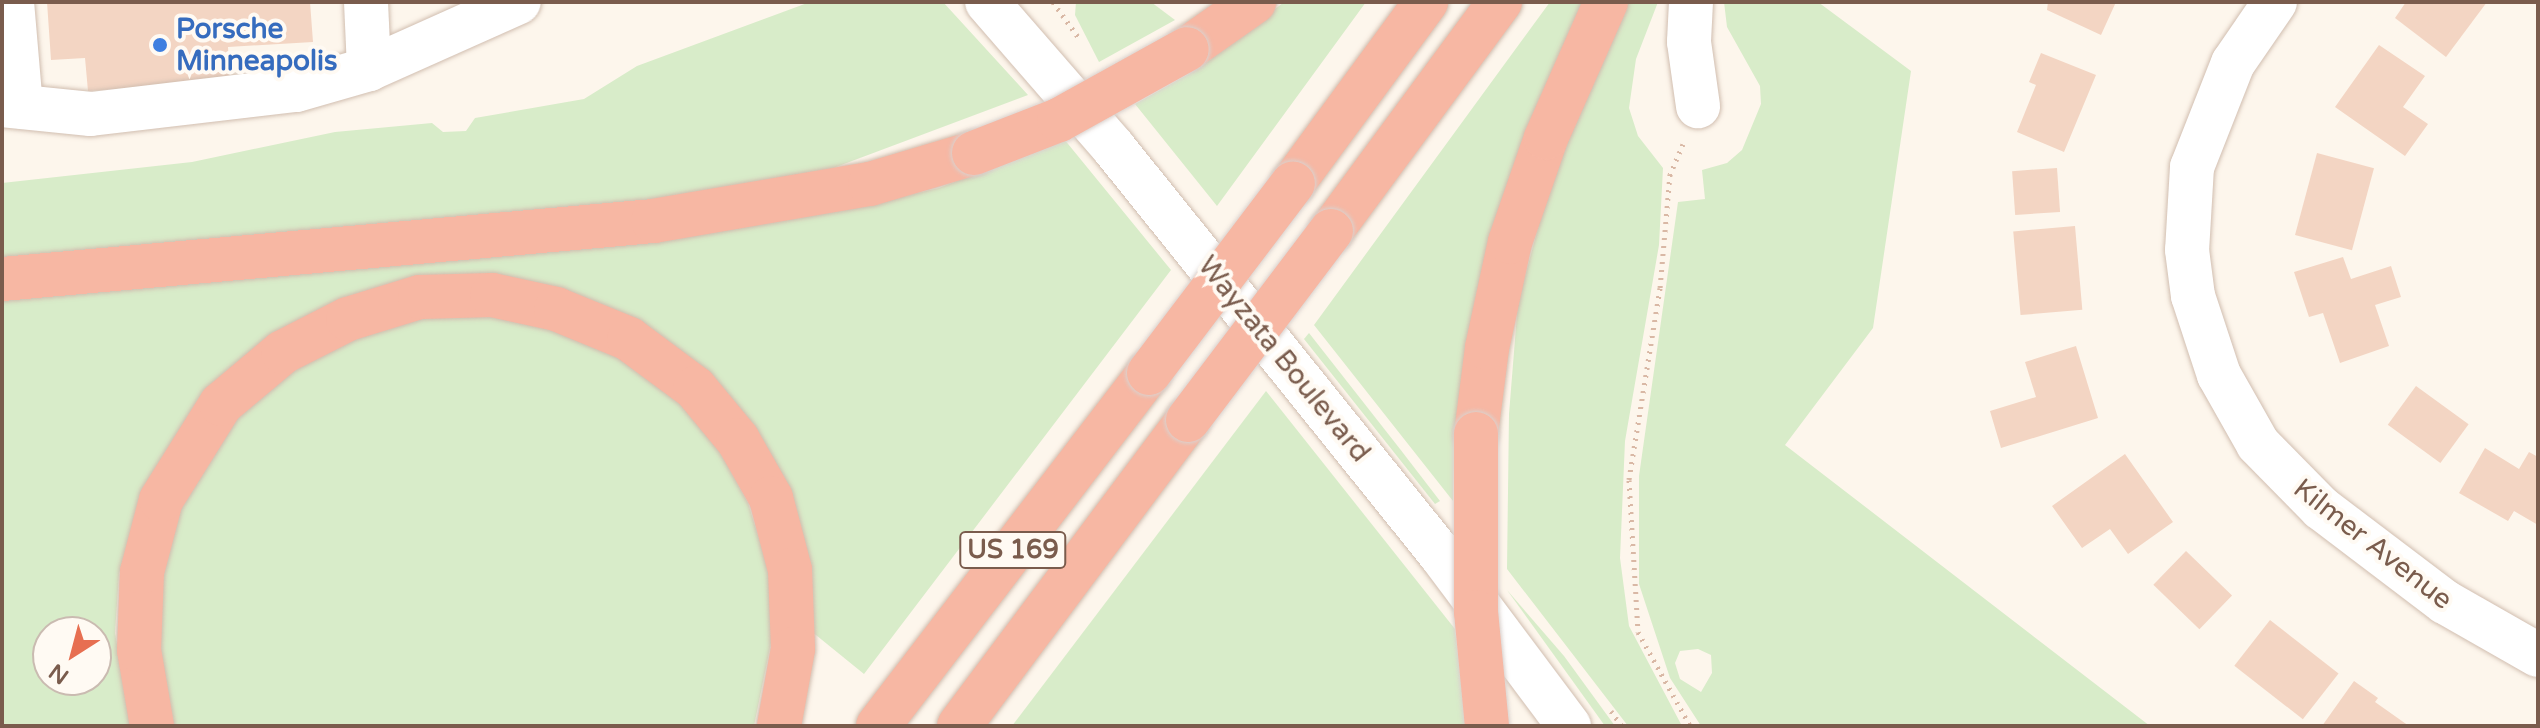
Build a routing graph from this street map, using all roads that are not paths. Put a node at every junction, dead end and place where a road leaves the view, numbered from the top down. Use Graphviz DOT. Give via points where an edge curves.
graph roads {
  1 [pos="12,2"];
  2 [pos="366,2"];
  3 [pos="519,2"];
  4 [pos="1254,2"];
  5 [pos="1426,2"];
  6 [pos="1500,2"];
  7 [pos="1606,2"];
  8 [pos="1691,2"];
  9 [pos="2275,2"];
  10 [pos="993,4"];
  11 [pos="369,69"];
  12 [pos="11,106"];
  13 [pos="1698,106"];
  14 [pos="2,279"];
  15 [pos="2538,655"];
  16 [pos="152,726"];
  17 [pos="779,726"];
  18 [pos="878,726"];
  19 [pos="959,726"];
  20 [pos="1487,726"];
  21 [pos="1569,726"];
  1 -- 12 [label="street"];
  2 -- 11 [label="street"];
  3 -- 11 [label="street"];
  4 -- 14 [label="highway, bridge" via="1187,49 1059,120 870,184 653,221"];
  5 -- 18 [label="highway, US 169, bridge"];
  6 -- 19 [label="highway, US 169, bridge"];
  7 -- 20 [label="highway, bridge" via="1546,138 1510,242 1487,348 1476,434 1476,612"];
  8 -- 13 [label="street" via="1689,42"];
  9 -- 15 [label="street, Kilmer Avenue" via="2233,63 2192,167 2187,250 2207,346 2235,409 2288,479 2445,602"];
  10 -- 21 [label="street, Wayzata Boulevard" via="1322,407"];
  11 -- 12 [label="street" via="296,90 91,114"];
  16 -- 17 [label="highway" via="139,650 144,559 161,500 221,404 283,352 348,319 420,297 492,295 556,309 629,339 695,388 738,440 771,498 790,570 793,649"];
}
